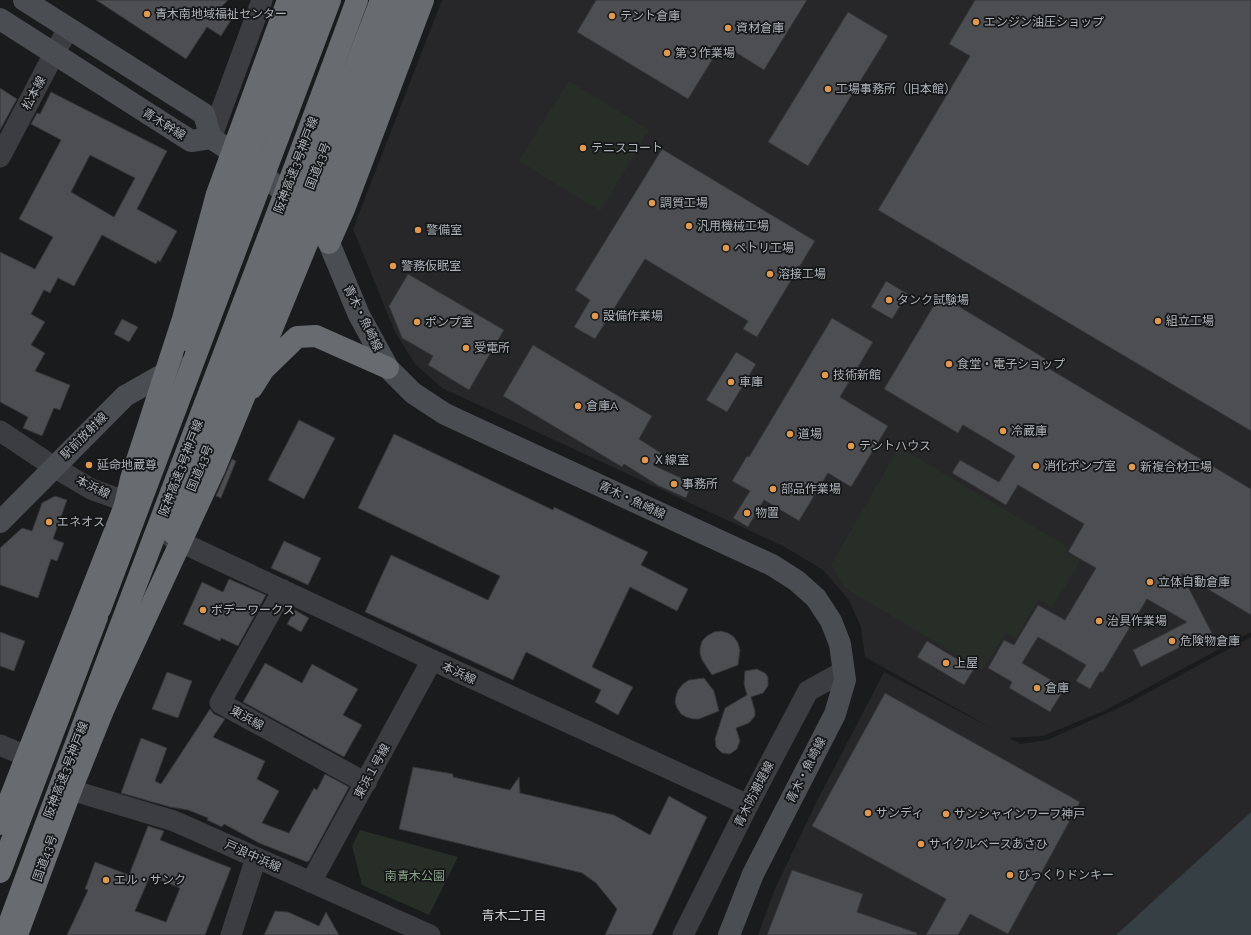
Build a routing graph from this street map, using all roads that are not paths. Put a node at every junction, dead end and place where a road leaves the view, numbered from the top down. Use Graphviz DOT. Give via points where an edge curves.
graph roads {
  1 [pos="24,0"];
  2 [pos="262,0"];
  3 [pos="288,0"];
  4 [pos="308,0"];
  5 [pos="330,0"];
  6 [pos="357,0"];
  7 [pos="381,0"];
  8 [pos="403,0"];
  9 [pos="423,0"];
  10 [pos="0,19"];
  11 [pos="68,29"];
  12 [pos="54,54"];
  13 [pos="211,138"];
  14 [pos="0,157"];
  15 [pos="246,161"];
  16 [pos="302,208"];
  17 [pos="329,243"];
  18 [pos="179,365"];
  19 [pos="388,368"];
  20 [pos="0,431"];
  21 [pos="54,467"];
  22 [pos="199,474"];
  23 [pos="126,502"];
  24 [pos="0,522"];
  25 [pos="172,538"];
  26 [pos="283,590"];
  27 [pos="100,609"];
  28 [pos="432,660"];
  29 [pos="844,671"];
  30 [pos="0,745"];
  31 [pos="26,756"];
  32 [pos="366,783"];
  33 [pos="62,795"];
  34 [pos="748,805"];
  35 [pos="0,824"];
  36 [pos="256,858"];
  37 [pos="0,872"];
  38 [pos="311,882"];
  39 [pos="5,935"];
  40 [pos="17,935"];
  41 [pos="231,935"];
  42 [pos="429,935"];
  43 [pos="683,935"];
  44 [pos="729,935"];
  1 -- 11 [label="street"];
  2 -- 13 [label="street"];
  3 -- 27 [label="highway, bridge" via="217,194 183,319 131,479"];
  4 -- 15 [label="highway"];
  5 -- 27 [label="highway, bridge"];
  6 -- 33 [label="highway, 阪神高速3号神戸線, bridge"];
  7 -- 16 [label="highway, 国道43号"];
  8 -- 33 [label="highway, bridge" via="324,202 214,470 105,708"];
  9 -- 17 [label="highway"];
  10 -- 12 [label="street, 青木幹線"];
  11 -- 12 [label="street, 松本線"];
  11 -- 13 [label="street" via="204,114"];
  12 -- 13 [label="street, 青木幹線" via="191,141"];
  12 -- 14 [label="street, 松本線"];
  13 -- 15 [label="street, 青木・魚崎線"];
  15 -- 16 [label="street, 青木・魚崎線"];
  15 -- 18 [label="highway"];
  16 -- 17 [label="street, 青木・魚崎線"];
  16 -- 22 [label="highway, 国道43号"];
  17 -- 19 [label="street, 青木・魚崎線" via="360,315"];
  18 -- 21 [label="street, 駅前放射線" via="125,396"];
  18 -- 23 [label="highway"];
  19 -- 22 [label="highway" via="316,336 297,337 264,369"];
  19 -- 29 [label="street, 青木・魚崎線" via="413,393 445,414 772,565 797,581 816,598 831,621 840,644"];
  20 -- 21 [label="street, 本浜線"];
  21 -- 23 [label="street, 本浜線" via="91,489"];
  21 -- 24 [label="street, 駅前放射線"];
  22 -- 25 [label="highway, 国道43号"];
  23 -- 31 [label="highway"];
  25 -- 26 [label="street, 本浜線"];
  25 -- 33 [label="highway, 国道43号"];
  26 -- 28 [label="street, 本浜線"];
  26 -- 32 [label="street, 東浜線" via="220,703"];
  27 -- 37 [label="highway"];
  28 -- 32 [label="street, 東浜１号線"];
  28 -- 34 [label="street, 本浜線"];
  29 -- 34 [label="street, 青木防潮堤線" via="808,691"];
  29 -- 44 [label="street, 青木・魚崎線" via="835,714 753,874"];
  30 -- 31 [label="street"];
  31 -- 35 [label="highway"];
  32 -- 38 [label="street, 東浜１号線"];
  33 -- 36 [label="street, 戸浪中浜線" via="174,821"];
  33 -- 39 [label="highway, 阪神高速3号神戸線, bridge"];
  33 -- 40 [label="highway, 国道43号"];
  34 -- 43 [label="street, 青木防潮堤線"];
  36 -- 38 [label="street, 戸浪中浜線"];
  36 -- 41 [label="street"];
  38 -- 42 [label="street, 戸浪中浜線"];
}
